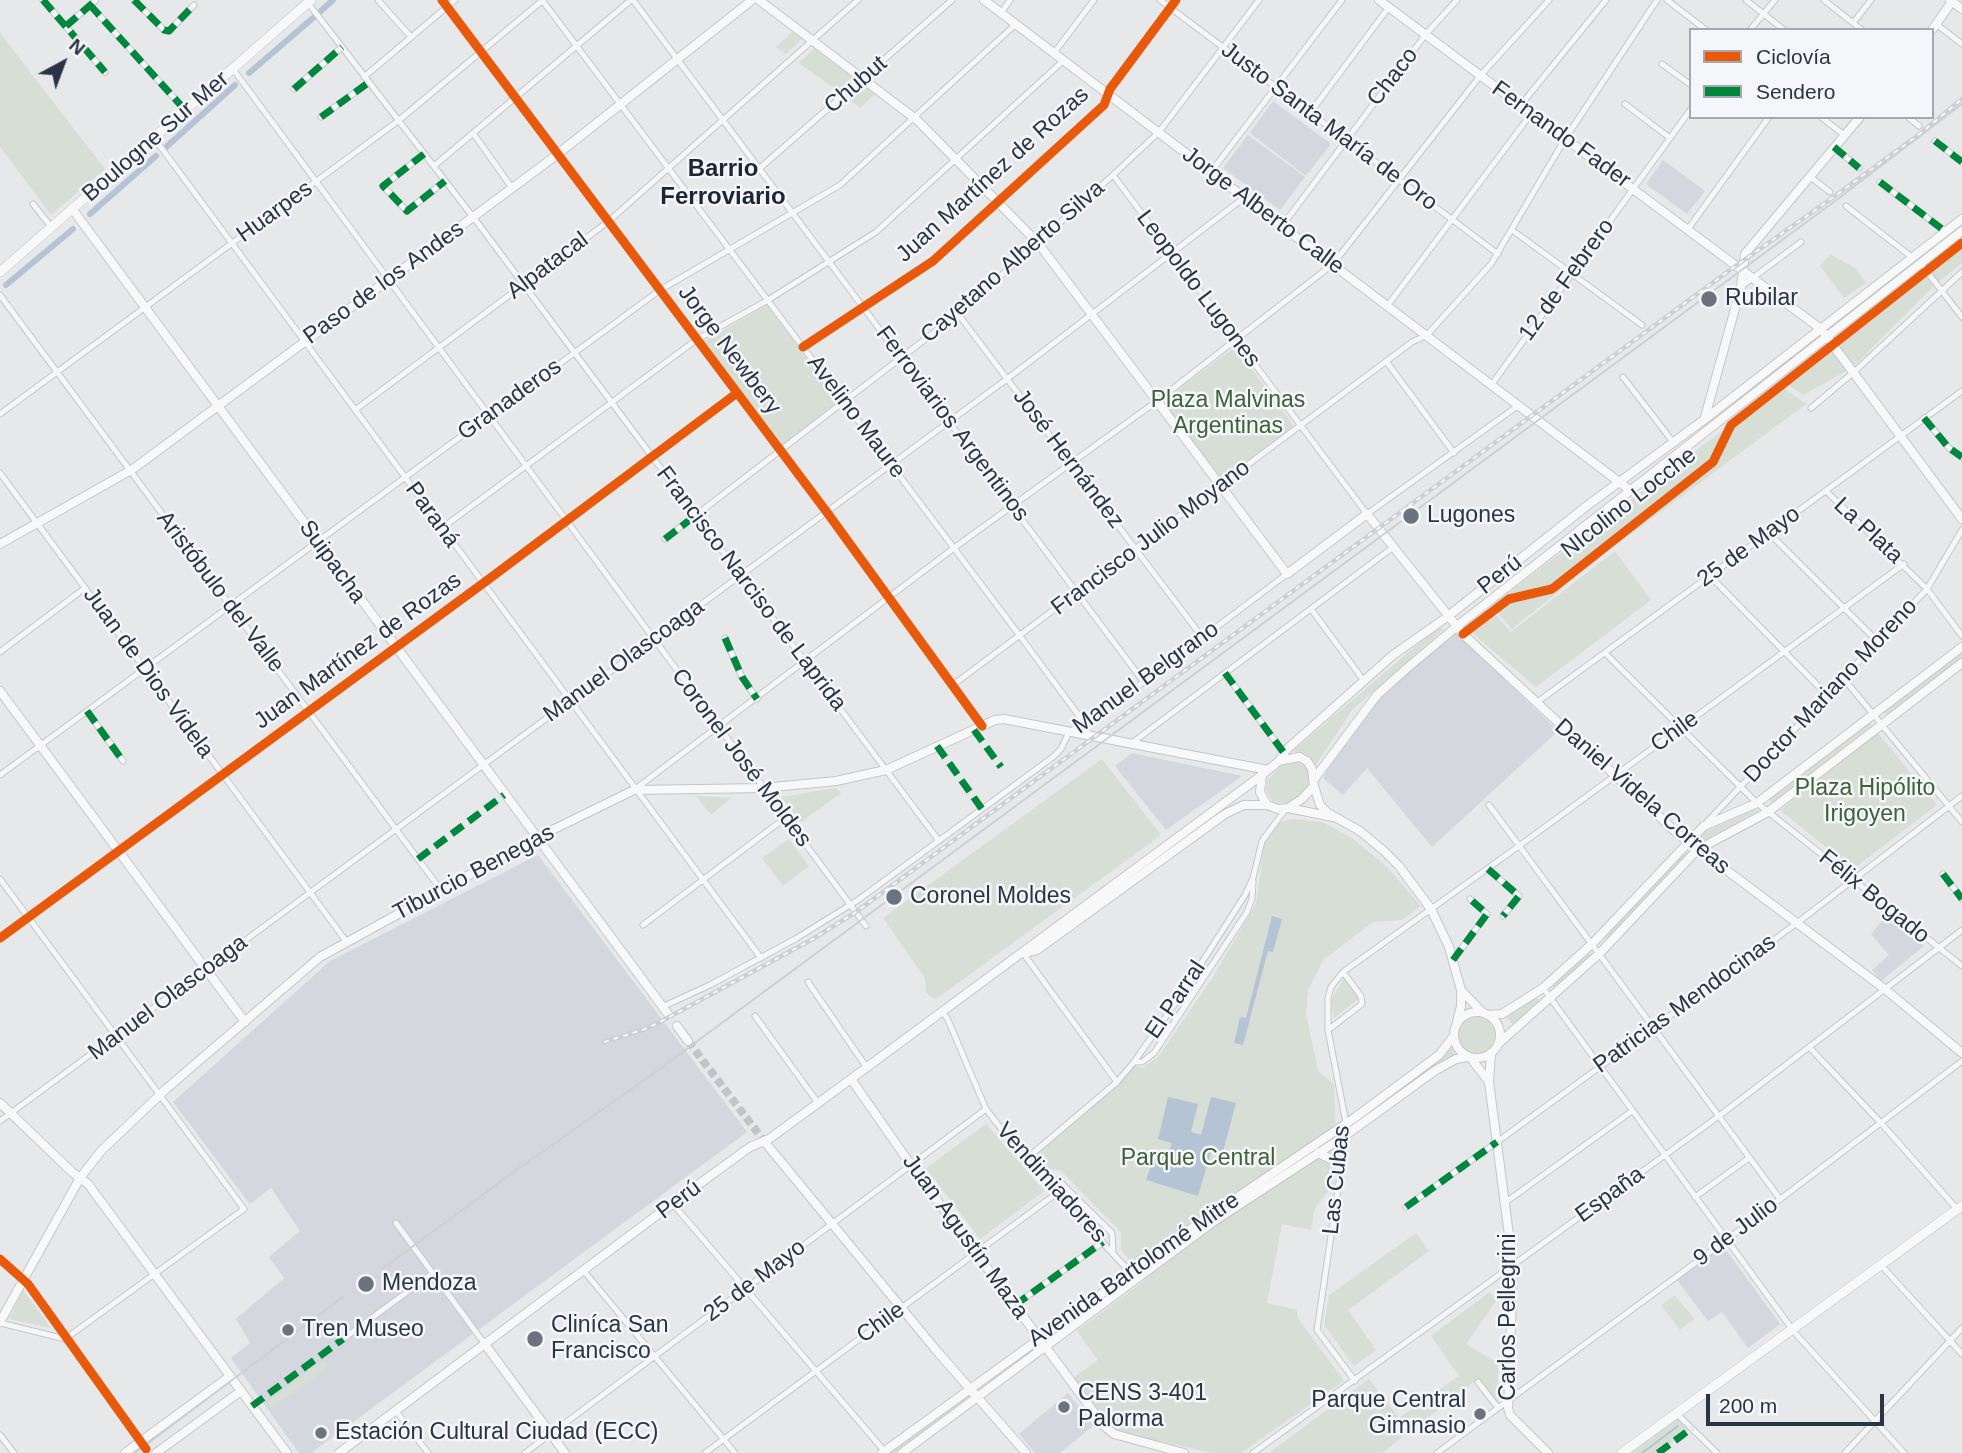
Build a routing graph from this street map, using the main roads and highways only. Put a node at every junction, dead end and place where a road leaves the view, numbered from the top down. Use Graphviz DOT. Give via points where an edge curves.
graph roads {
  1 [pos="310,1"];
  2 [pos="0,272"];
  3 [pos="1960,1210"];
  4 [pos="1622,1453"];
  1 -- 2 [label="main road, Boulogne Sur Mer"];
  3 -- 4 [label="main road"];
}
